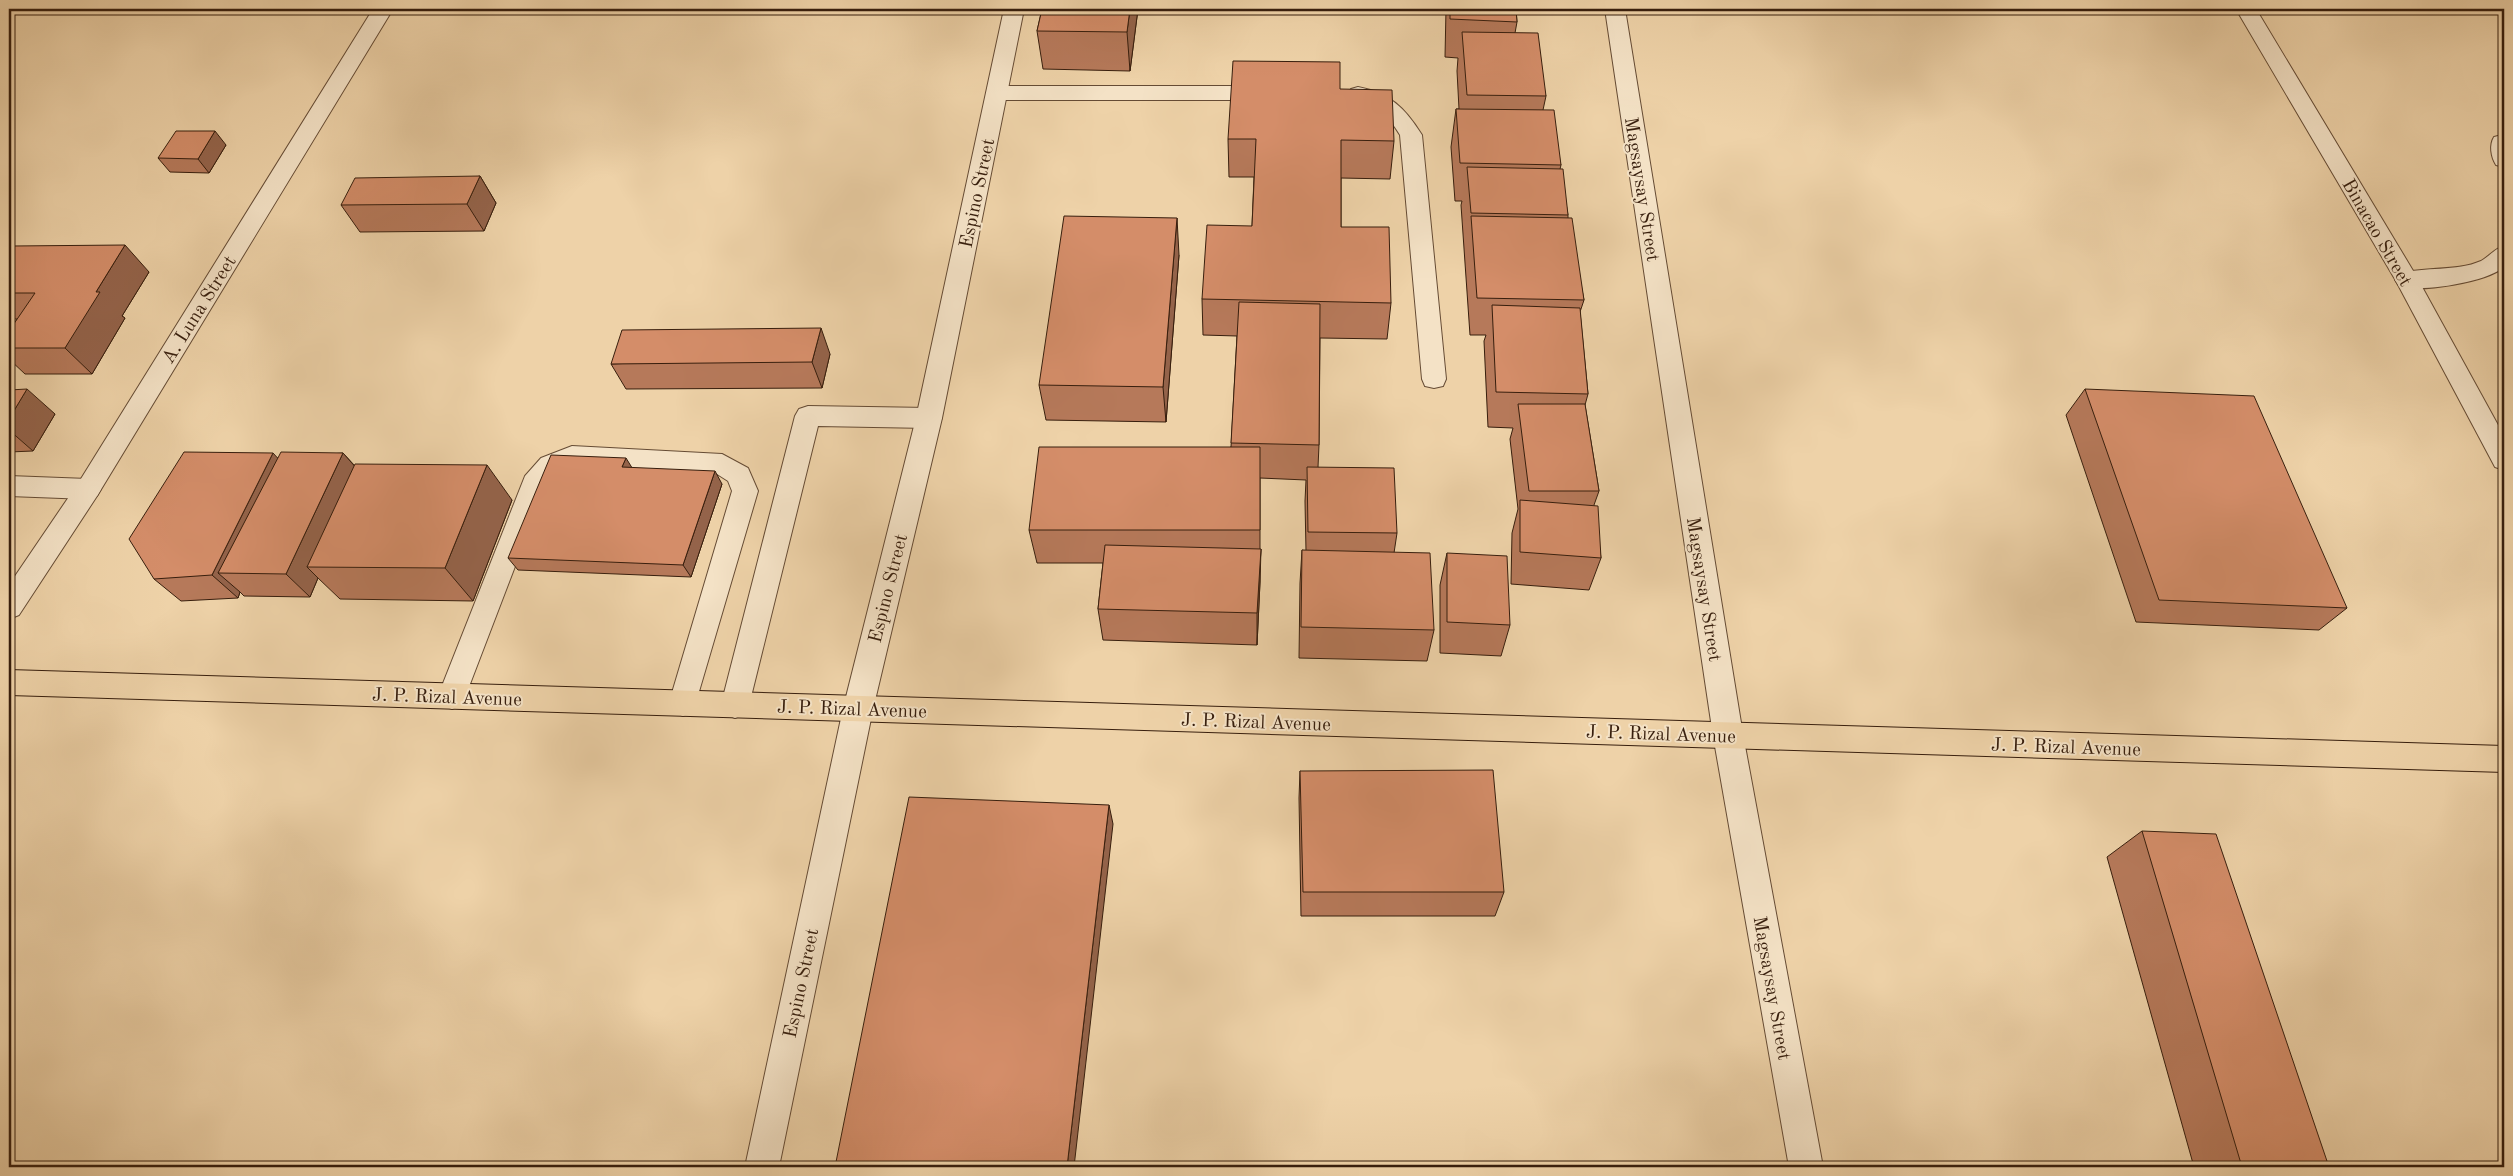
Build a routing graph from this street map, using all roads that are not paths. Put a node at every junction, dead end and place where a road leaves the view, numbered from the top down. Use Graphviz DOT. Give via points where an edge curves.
graph roads {
  1 [pos="383,9"];
  2 [pos="1014,9"];
  3 [pos="1615,9"];
  4 [pos="2246,9"];
  5 [pos="1338,92"];
  6 [pos="997,93"];
  7 [pos="1288,93"];
  8 [pos="2504,254"];
  9 [pos="2407,280"];
  10 [pos="1434,379"];
  11 [pos="929,418"];
  12 [pos="2504,460"];
  13 [pos="9,486"];
  14 [pos="88,489"];
  15 [pos="9,607"];
  16 [pos="9,682"];
  17 [pos="452,696"];
  18 [pos="683,703"];
  19 [pos="736,705"];
  20 [pos="858,709"];
  21 [pos="1728,736"];
  22 [pos="2504,759"];
  23 [pos="762,1167"];
  24 [pos="1806,1167"];
  1 -- 14 [label="street, A. Luna Street"];
  2 -- 6 [label="street, Espino Street"];
  3 -- 21 [label="street, Magsaysay Street"];
  4 -- 9 [label="street, Binacao Street"];
  5 -- 10 [label="street" via="1371,96 1390,106 1411,135"];
  6 -- 7 [label="street"];
  6 -- 11 [label="street, Espino Street"];
  8 -- 9 [label="street" via="2489,267 2456,275"];
  9 -- 12 [label="street, Binacao Street"];
  11 -- 19 [label="street" via="808,416"];
  11 -- 20 [label="street, Espino Street"];
  13 -- 14 [label="street"];
  14 -- 15 [label="street, A. Luna Street"];
  16 -- 17 [label="main road, J. P. Rizal Avenue"];
  17 -- 18 [label="main road, J. P. Rizal Avenue"];
  17 -- 18 [label="street" via="534,483 550,465 572,456 722,464 739,475 745,491"];
  18 -- 19 [label="main road, J. P. Rizal Avenue"];
  19 -- 20 [label="main road, J. P. Rizal Avenue"];
  20 -- 21 [label="main road, J. P. Rizal Avenue"];
  20 -- 23 [label="street, Espino Street"];
  21 -- 22 [label="main road, J. P. Rizal Avenue"];
  21 -- 24 [label="street, Magsaysay Street"];
}
